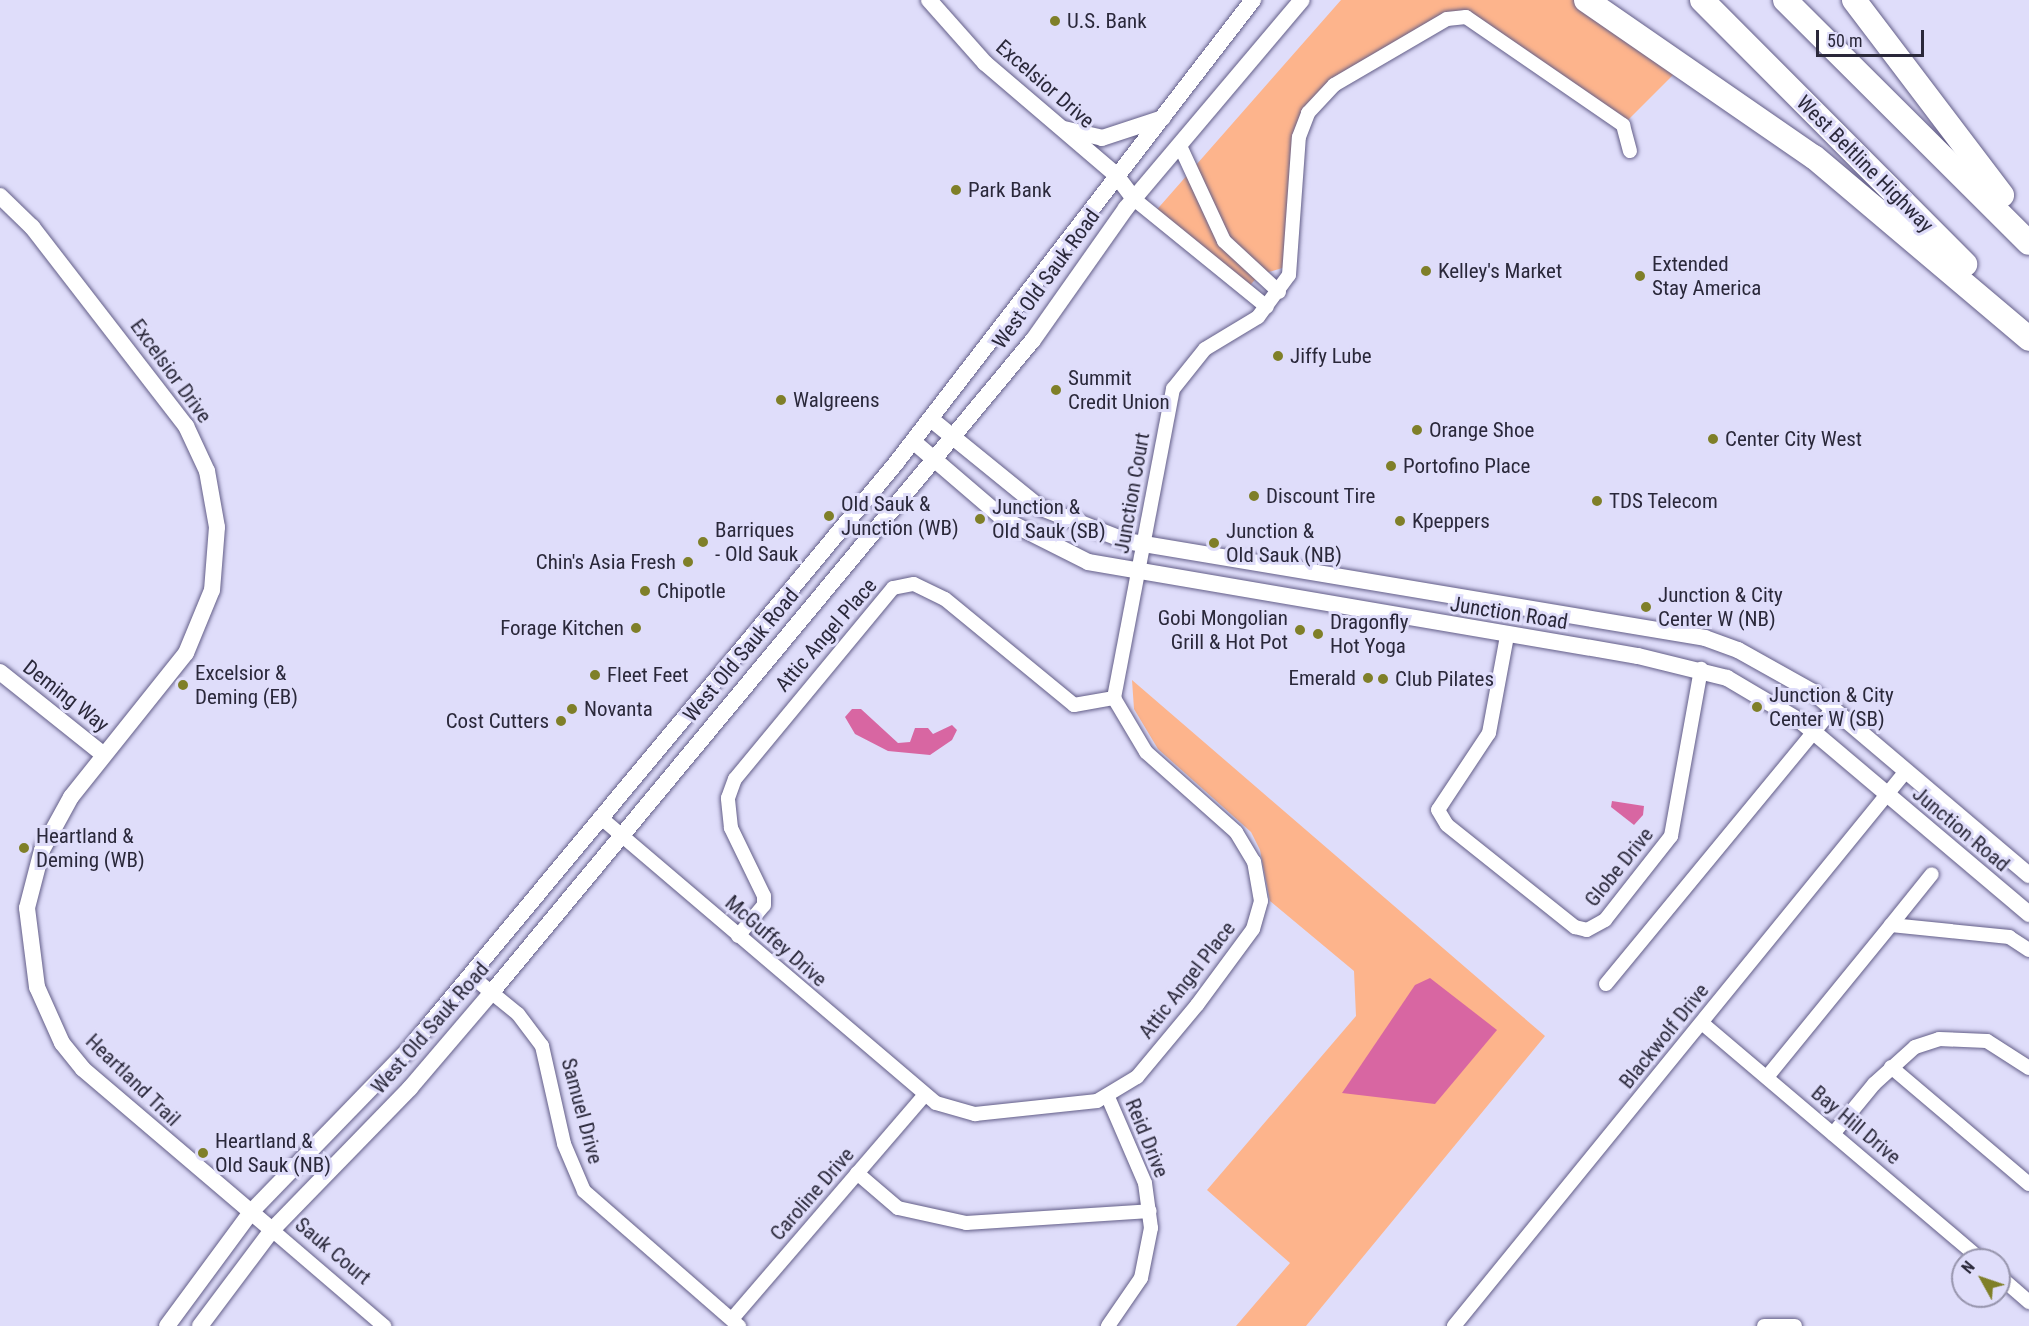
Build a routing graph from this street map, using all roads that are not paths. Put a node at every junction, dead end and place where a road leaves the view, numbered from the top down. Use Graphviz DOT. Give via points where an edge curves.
graph roads {
  1 [pos="929,0"];
  2 [pos="1253,0"];
  3 [pos="1302,0"];
  4 [pos="1586,0"];
  5 [pos="1702,0"];
  6 [pos="1785,0"];
  7 [pos="1854,0"];
  8 [pos="1164,118"];
  9 [pos="1061,128"];
  10 [pos="1180,146"];
  11 [pos="1630,151"];
  12 [pos="1116,175"];
  13 [pos="0,196"];
  14 [pos="1134,199"];
  15 [pos="2029,226"];
  16 [pos="2029,243"];
  17 [pos="1279,292"];
  18 [pos="1268,307"];
  19 [pos="2029,328"];
  20 [pos="2029,339"];
  21 [pos="932,420"];
  22 [pos="953,437"];
  23 [pos="914,442"];
  24 [pos="933,460"];
  25 [pos="1144,544"];
  26 [pos="1139,574"];
  27 [pos="1507,636"];
  28 [pos="1701,669"];
  29 [pos="0,672"];
  30 [pos="1114,698"];
  31 [pos="1833,709"];
  32 [pos="1814,732"];
  33 [pos="104,755"];
  34 [pos="1906,771"];
  35 [pos="1887,795"];
  36 [pos="600,817"];
  37 [pos="621,834"];
  38 [pos="1932,874"];
  39 [pos="2029,874"];
  40 [pos="2029,914"];
  41 [pos="1891,925"];
  42 [pos="738,936"];
  43 [pos="2029,950"];
  44 [pos="470,975"];
  45 [pos="1606,984"];
  46 [pos="492,992"];
  47 [pos="1702,1023"];
  48 [pos="1891,1067"];
  49 [pos="2029,1068"];
  50 [pos="1767,1077"];
  51 [pos="924,1096"];
  52 [pos="1108,1097"];
  53 [pos="1833,1134"];
  54 [pos="857,1173"];
  55 [pos="2029,1184"];
  56 [pos="1150,1211"];
  57 [pos="251,1212"];
  58 [pos="272,1230"];
  59 [pos="1967,1248"];
  60 [pos="2011,1286"];
  61 [pos="2029,1302"];
  62 [pos="736,1322"];
  63 [pos="167,1326"];
  64 [pos="200,1326"];
  65 [pos="384,1326"];
  66 [pos="1108,1326"];
  67 [pos="1454,1326"];
  68 [pos="1764,1326"];
  69 [pos="1796,1326"];
  1 -- 9 [label="street, Excelsior Drive" via="985,63"];
  2 -- 8 [label="street, West Old Sauk Road"];
  3 -- 10 [label="street, West Old Sauk Road"];
  4 -- 20 [label="highway" via="1830,170"];
  5 -- 19 [label="highway, West Beltline Highway"];
  6 -- 16 [label="highway"];
  7 -- 15 [label="highway" via="1984,175"];
  8 -- 9 [label="street" via="1102,138"];
  8 -- 12 [label="street, West Old Sauk Road"];
  9 -- 12 [label="street, Excelsior Drive"];
  10 -- 14 [label="street, West Old Sauk Road"];
  10 -- 17 [label="street" via="1224,241"];
  11 -- 17 [label="street, Junction Court" via="1623,125 1466,17 1447,19 1334,85 1308,113 1294,167 1292,265"];
  12 -- 14 [label="street, Excelsior Drive"];
  12 -- 21 [label="street, West Old Sauk Road"];
  13 -- 33 [label="street, Excelsior Drive" via="32,227 174,409 197,446 214,500 216,567 197,632 173,673"];
  14 -- 18 [label="street"];
  14 -- 22 [label="street, West Old Sauk Road" via="1033,340"];
  17 -- 18 [label="street, Junction Court"];
  18 -- 25 [label="street, Junction Court" via="1205,349 1173,389"];
  21 -- 22 [label="street, Junction Road"];
  21 -- 23 [label="street, West Old Sauk Road"];
  22 -- 24 [label="street, West Old Sauk Road"];
  22 -- 25 [label="street, Junction Road" via="1046,511 1093,532"];
  23 -- 24 [label="street, Junction Road"];
  23 -- 36 [label="street, West Old Sauk Road"];
  24 -- 26 [label="street, Junction Road" via="1029,535 1088,562"];
  24 -- 37 [label="street, West Old Sauk Road"];
  25 -- 26 [label="street, Junction Court"];
  25 -- 31 [label="street, Junction Road" via="1705,638 1761,660"];
  26 -- 27 [label="street, Junction Road"];
  26 -- 30 [label="street"];
  27 -- 28 [label="street, Junction Road"];
  27 -- 28 [label="street, Globe Drive" via="1490,733 1438,810 1447,825 1575,927 1597,927 1671,836"];
  28 -- 32 [label="street, Junction Road" via="1773,701"];
  29 -- 33 [label="street, Deming Way"];
  30 -- 42 [label="street, Attic Angel Place" via="1074,705 945,599 914,584 893,588 735,779 728,798 731,828 764,896 764,905"];
  30 -- 52 [label="street, Attic Angel Place" via="1146,752 1236,832 1254,862 1261,901 1236,956 1137,1077"];
  31 -- 32 [label="street"];
  31 -- 34 [label="street, Junction Road"];
  32 -- 35 [label="street, Junction Road"];
  32 -- 45 [label="street"];
  33 -- 57 [label="street, Heartland Trail" via="55,822 33,881 27,908 37,987 58,1036 83,1069"];
  34 -- 35 [label="street, Blackwolf Drive"];
  34 -- 39 [label="street, Junction Road"];
  35 -- 40 [label="street, Junction Road"];
  35 -- 47 [label="street, Blackwolf Drive"];
  36 -- 37 [label="street, McGuffey Drive"];
  36 -- 44 [label="street, West Old Sauk Road"];
  37 -- 42 [label="street, McGuffey Drive"];
  37 -- 46 [label="street, West Old Sauk Road"];
  38 -- 41 [label="street"];
  41 -- 43 [label="street" via="2009,936"];
  41 -- 50 [label="street"];
  42 -- 51 [label="street, McGuffey Drive"];
  44 -- 46 [label="street, Samuel Drive"];
  44 -- 57 [label="street, West Old Sauk Road" via="408,1050"];
  46 -- 58 [label="street, West Old Sauk Road" via="410,1088"];
  46 -- 62 [label="street, Samuel Drive" via="526,1023 542,1046 564,1144 584,1191"];
  47 -- 50 [label="street, Bay Hill Drive"];
  47 -- 67 [label="street, Blackwolf Drive"];
  48 -- 49 [label="street" via="1915,1047 1939,1039 1987,1041"];
  48 -- 53 [label="street"];
  48 -- 55 [label="street"];
  50 -- 53 [label="street, Bay Hill Drive"];
  51 -- 52 [label="street, Attic Angel Place" via="975,1114"];
  51 -- 54 [label="street, Caroline Drive"];
  52 -- 56 [label="street, Reid Drive" via="1145,1183"];
  53 -- 59 [label="street, Bay Hill Drive"];
  54 -- 56 [label="street" via="898,1208 966,1222"];
  54 -- 62 [label="street, Caroline Drive"];
  56 -- 66 [label="street, Reid Drive" via="1141,1278"];
  57 -- 58 [label="street, Sauk Court"];
  57 -- 63 [label="street, West Old Sauk Road"];
  58 -- 64 [label="street, West Old Sauk Road"];
  58 -- 65 [label="street, Sauk Court"];
  60 -- 61 [label="street"];
  68 -- 69 [label="street"];
}
